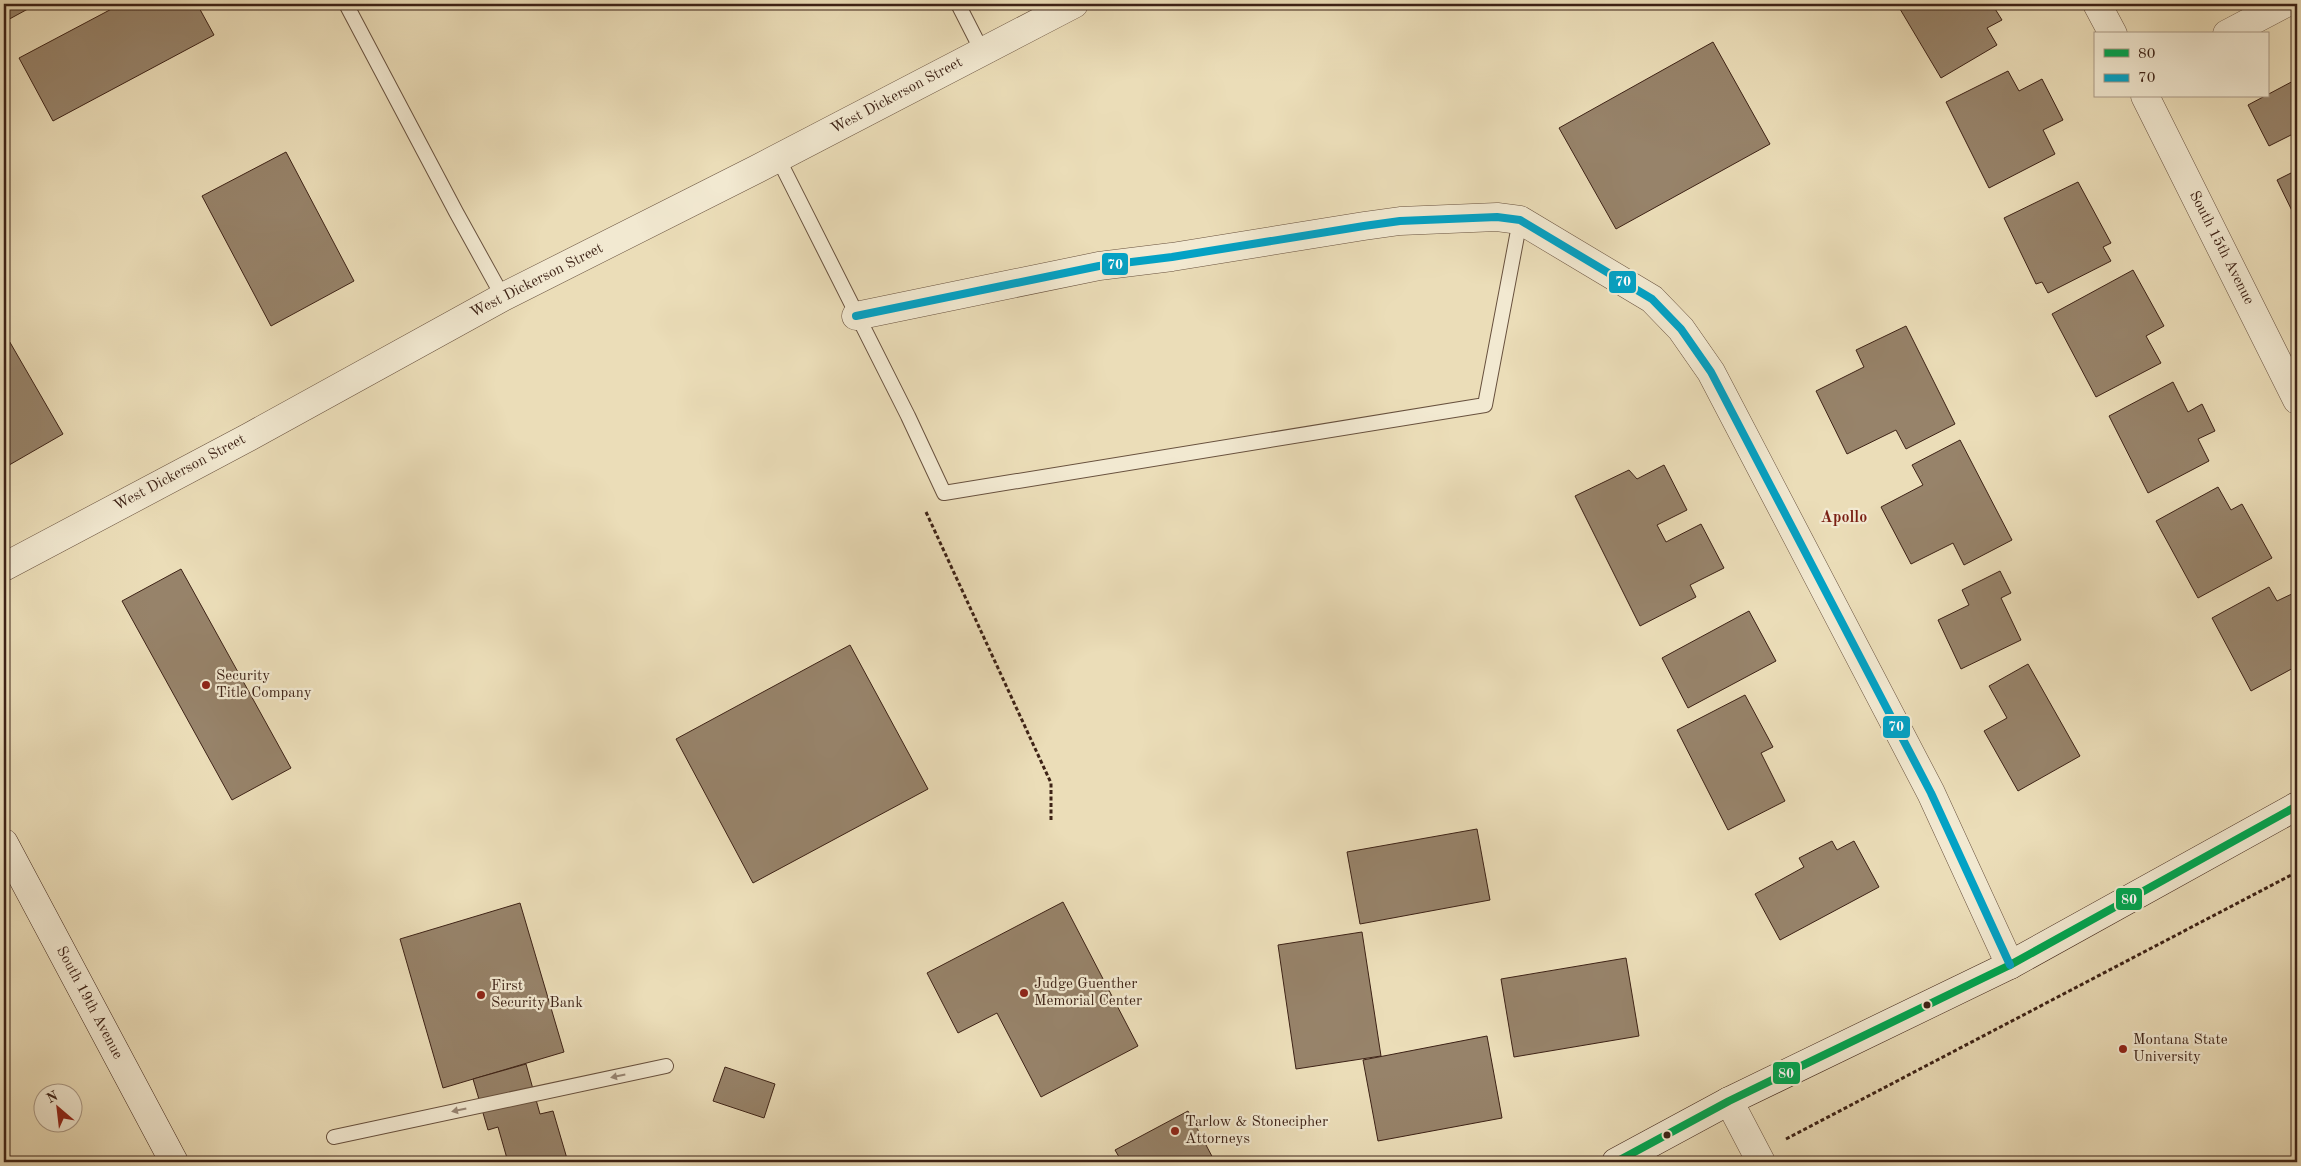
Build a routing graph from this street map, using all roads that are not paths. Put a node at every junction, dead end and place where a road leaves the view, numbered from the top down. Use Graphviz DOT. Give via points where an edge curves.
graph roads {
  1 [pos="346,4"];
  2 [pos="958,4"];
  3 [pos="1074,4"];
  4 [pos="2097,4"];
  5 [pos="2284,4"];
  6 [pos="2112,32"];
  7 [pos="2232,32"];
  8 [pos="982,51"];
  9 [pos="2146,98"];
  10 [pos="778,158"];
  11 [pos="1520,220"];
  12 [pos="503,297"];
  13 [pos="856,316"];
  14 [pos="2297,400"];
  15 [pos="4,567"];
  16 [pos="2297,806"];
  17 [pos="4,843"];
  18 [pos="2010,966"];
  19 [pos="666,1066"];
  20 [pos="1729,1101"];
  21 [pos="334,1137"];
  22 [pos="1759,1158"];
  23 [pos="174,1162"];
  24 [pos="1616,1162"];
  1 -- 12 [label="lane"];
  2 -- 8 [label="lane"];
  3 -- 8 [label="street, West Dickerson Street"];
  4 -- 6 [label="street"];
  5 -- 7 [label="street"];
  8 -- 10 [label="street, West Dickerson Street"];
  9 -- 14 [label="street, South 15th Avenue"];
  10 -- 12 [label="street, West Dickerson Street"];
  10 -- 13 [label="lane"];
  11 -- 13 [label="street" via="1497,217 1364,226 1099,266"];
  11 -- 13 [label="lane" via="1485,405 944,493"];
  11 -- 18 [label="street" via="1652,299 1681,330 1711,372 1931,793"];
  12 -- 15 [label="street, West Dickerson Street"];
  16 -- 18 [label="street"];
  17 -- 23 [label="street, South 19th Avenue"];
  18 -- 20 [label="street"];
  19 -- 21 [label="lane, one-way"];
  20 -- 22 [label="street"];
  20 -- 24 [label="street"];
}
